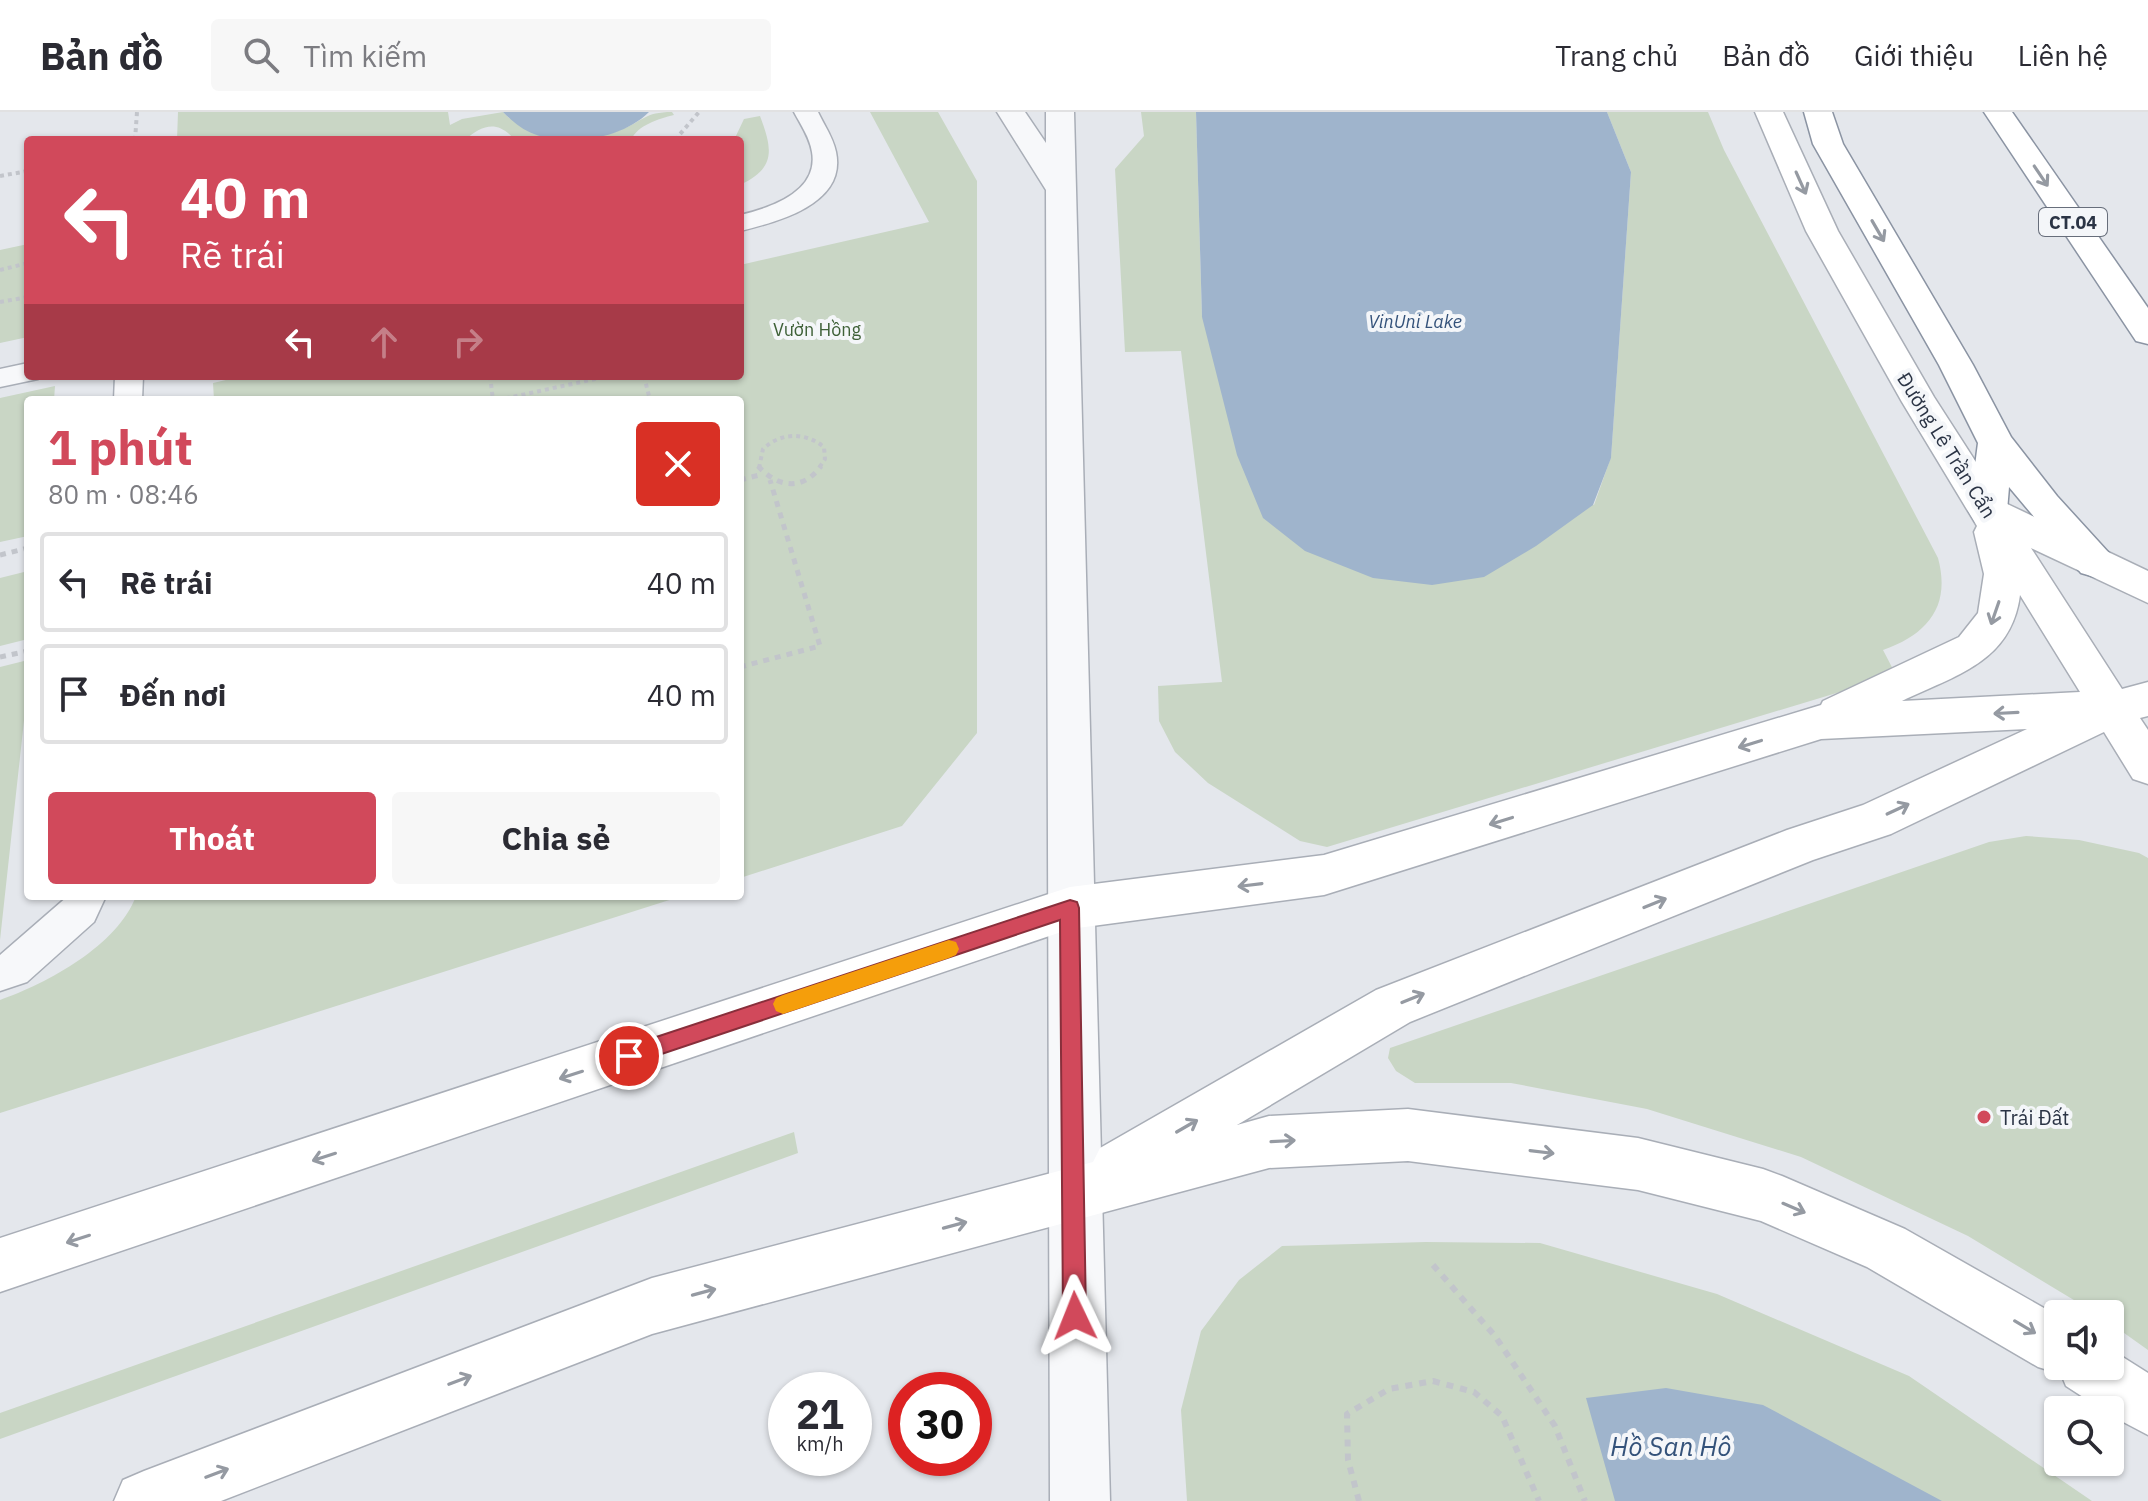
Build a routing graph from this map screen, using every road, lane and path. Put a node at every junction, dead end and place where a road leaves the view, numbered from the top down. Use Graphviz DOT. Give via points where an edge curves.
graph roads {
  1 [pos="137,112"];
  2 [pos="699,112"];
  3 [pos="806,112"];
  4 [pos="1011,112"];
  5 [pos="1060,112"];
  6 [pos="1769,112"];
  7 [pos="1818,112"];
  8 [pos="1998,112"];
  9 [pos="135,136"];
  10 [pos="678,136"];
  11 [pos="24,172"];
  12 [pos="0,176"];
  13 [pos="1061,189"];
  14 [pos="744,222"];
  15 [pos="24,264"];
  16 [pos="0,270"];
  17 [pos="24,298"];
  18 [pos="0,302"];
  19 [pos="2148,333"];
  20 [pos="24,373"];
  21 [pos="0,378"];
  22 [pos="590,380"];
  23 [pos="515,396"];
  24 [pos="1996,443"];
  25 [pos="763,474"];
  26 [pos="744,479"];
  27 [pos="770,480"];
  28 [pos="1988,511"];
  29 [pos="24,549"];
  30 [pos="0,555"];
  31 [pos="2095,563"];
  32 [pos="2148,588"];
  33 [pos="24,652"];
  34 [pos="0,657"];
  35 [pos="744,666"];
  36 [pos="2130,704"];
  37 [pos="1821,722"];
  38 [pos="2148,766"];
  39 [pos="85,900"];
  40 [pos="1070,908"];
  41 [pos="0,973"];
  42 [pos="1071,1193"];
  43 [pos="0,1265"];
  44 [pos="1433,1265"];
  45 [pos="2044,1339"];
  46 [pos="2108,1380"];
  47 [pos="2148,1406"];
  48 [pos="144,1501"];
  49 [pos="1080,1501"];
  50 [pos="1359,1501"];
  51 [pos="1539,1501"];
  52 [pos="1585,1501"];
  1 -- 9 [label="path"];
  2 -- 10 [label="path"];
  3 -- 14 [label="lane" via="825,159 820,180 797,204"];
  4 -- 13 [label="street"];
  5 -- 13 [label="street"];
  6 -- 28 [label="main road, Đường Lê Trần Cẩn, one-way" via="1822,231"];
  7 -- 24 [label="main road, one-way" via="1828,144"];
  8 -- 19 [label="main road, CT.04, one-way"];
  11 -- 12 [label="path"];
  13 -- 40 [label="street"];
  15 -- 16 [label="path"];
  17 -- 18 [label="path"];
  20 -- 21 [label="lane"];
  22 -- 23 [label="path"];
  24 -- 28 [label="main road"];
  24 -- 31 [label="main road"];
  25 -- 26 [label="path"];
  25 -- 27 [label="path"];
  25 -- 27 [label="path" via="758,467 761,450 778,438 812,437 825,448 826,463 813,477 791,483"];
  27 -- 35 [label="path" via="820,646"];
  28 -- 31 [label="main road"];
  28 -- 36 [label="main road, Đường Lê Trần Cẩn"];
  28 -- 37 [label="main road, one-way" via="2003,574 1997,618 1973,648"];
  29 -- 30 [label="path"];
  31 -- 32 [label="main road"];
  33 -- 34 [label="path"];
  36 -- 37 [label="main road, one-way"];
  36 -- 38 [label="main road, Đường Lê Trần Cẩn"];
  42 -- 36 [label="main road, one-way" via="1393,1006 1875,820"];
  37 -- 40 [label="main road, one-way" via="1324,875"];
  39 -- 41 [label="lane" via="81,910 13,969"];
  40 -- 42 [label="street"];
  40 -- 43 [label="main road, one-way"];
  42 -- 45 [label="main road, one-way" via="1284,1141 1408,1135 1638,1164 1763,1195 1886,1248"];
  48 -- 42 [label="main road, one-way" via="652,1306"];
  42 -- 49 [label="street"];
  44 -- 52 [label="path" via="1495,1336 1555,1426"];
  46 -- 47 [label="main road"];
  50 -- 51 [label="path" via="1348,1460 1347,1414 1389,1389 1433,1381 1474,1392 1502,1416"];
}
